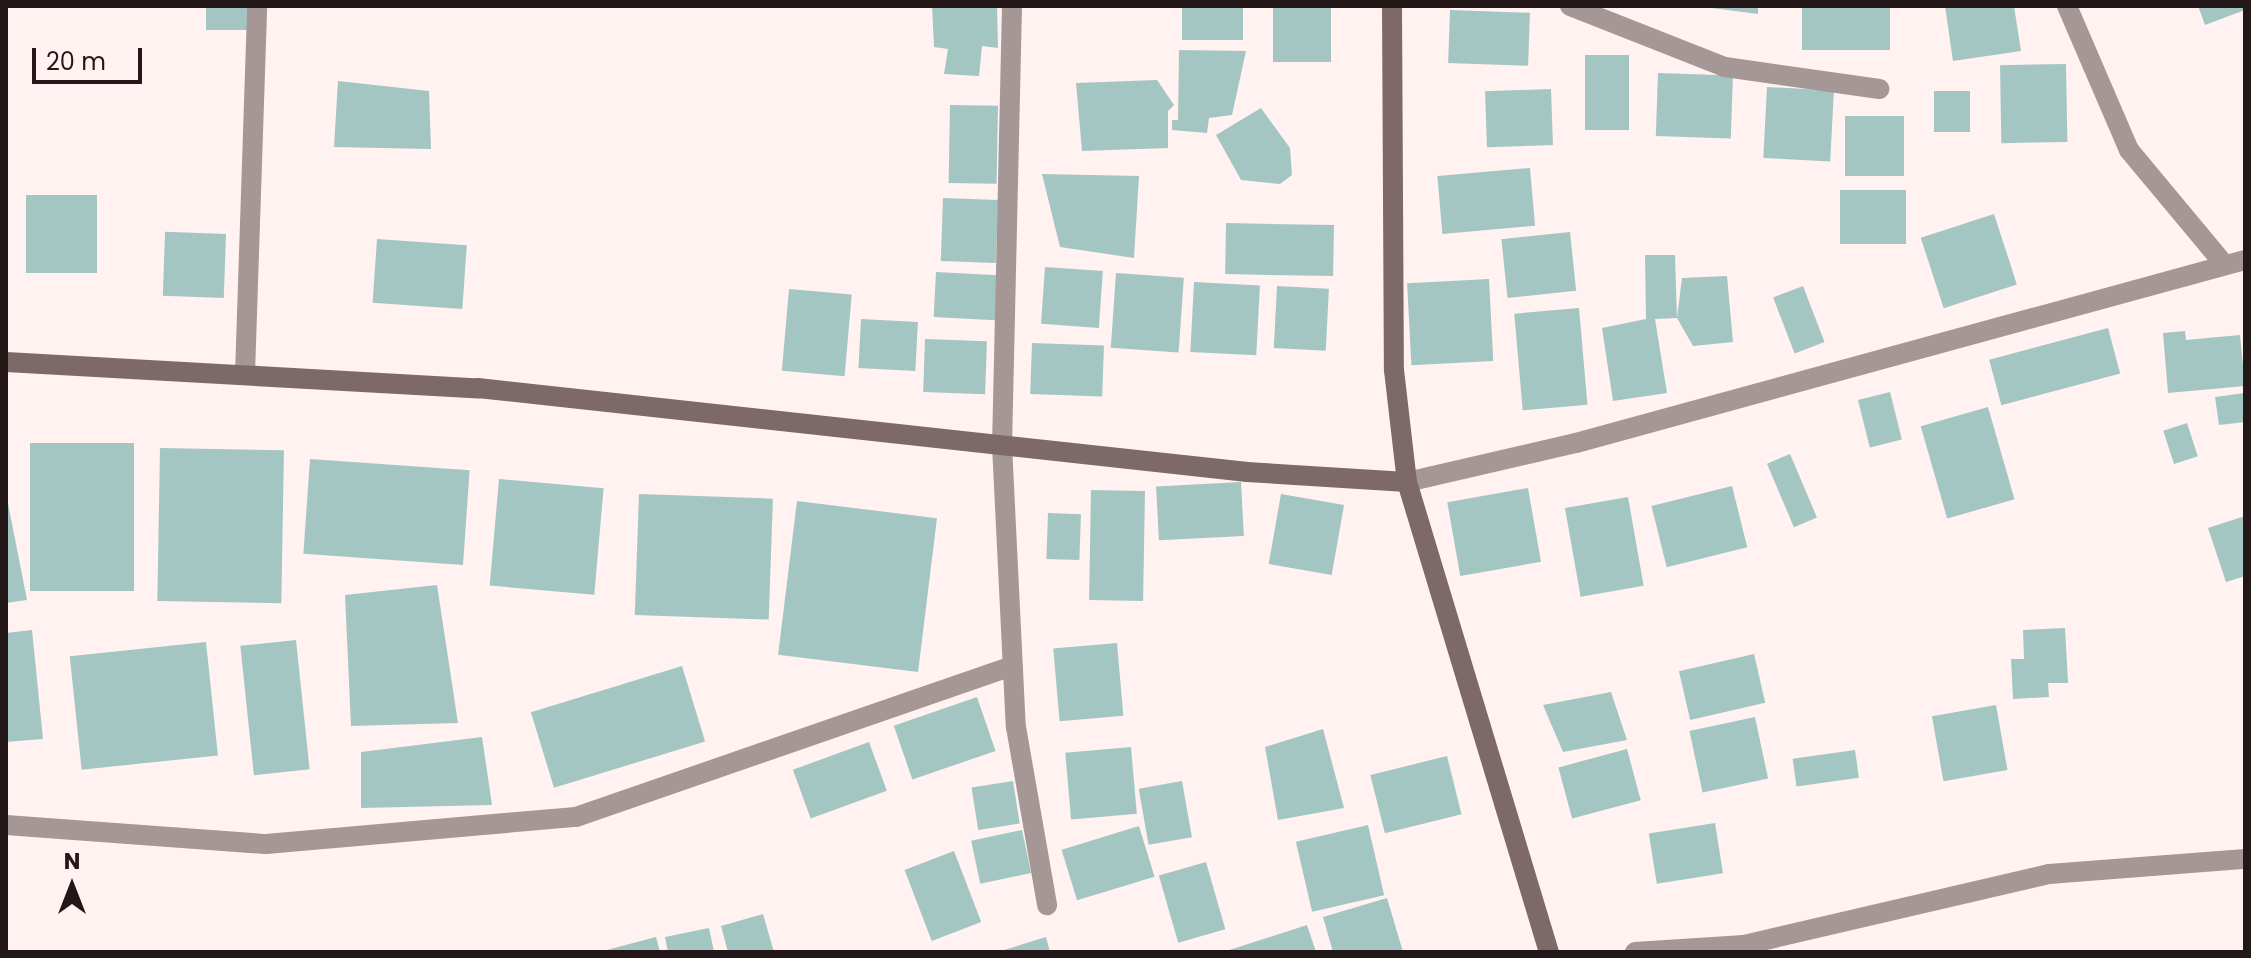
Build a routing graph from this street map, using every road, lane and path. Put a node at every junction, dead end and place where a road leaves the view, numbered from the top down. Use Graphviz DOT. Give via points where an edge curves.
graph roads {
  1 [pos="257,6"];
  2 [pos="1012,6"];
  3 [pos="1392,6"];
  4 [pos="1570,6"];
  5 [pos="2067,6"];
  6 [pos="1879,89"];
  7 [pos="2235,262"];
  8 [pos="6,362"];
  9 [pos="245,374"];
  10 [pos="1002,445"];
  11 [pos="1407,482"];
  12 [pos="1013,666"];
  13 [pos="6,825"];
  14 [pos="2245,859"];
  15 [pos="1047,905"];
  16 [pos="1549,952"];
  17 [pos="1635,952"];
  1 -- 9 [label="street"];
  2 -- 10 [label="street"];
  3 -- 11 [label="street" via="1394,370"];
  4 -- 6 [label="street" via="1725,67"];
  5 -- 7 [label="street" via="2129,150"];
  7 -- 11 [label="street" via="1576,443"];
  8 -- 9 [label="street"];
  9 -- 10 [label="street" via="478,388"];
  10 -- 11 [label="street" via="1247,472"];
  10 -- 12 [label="street"];
  11 -- 16 [label="street"];
  12 -- 13 [label="street" via="576,817 266,844"];
  12 -- 15 [label="street" via="1016,727"];
  14 -- 17 [label="street" via="2049,874 1744,945"];
}
